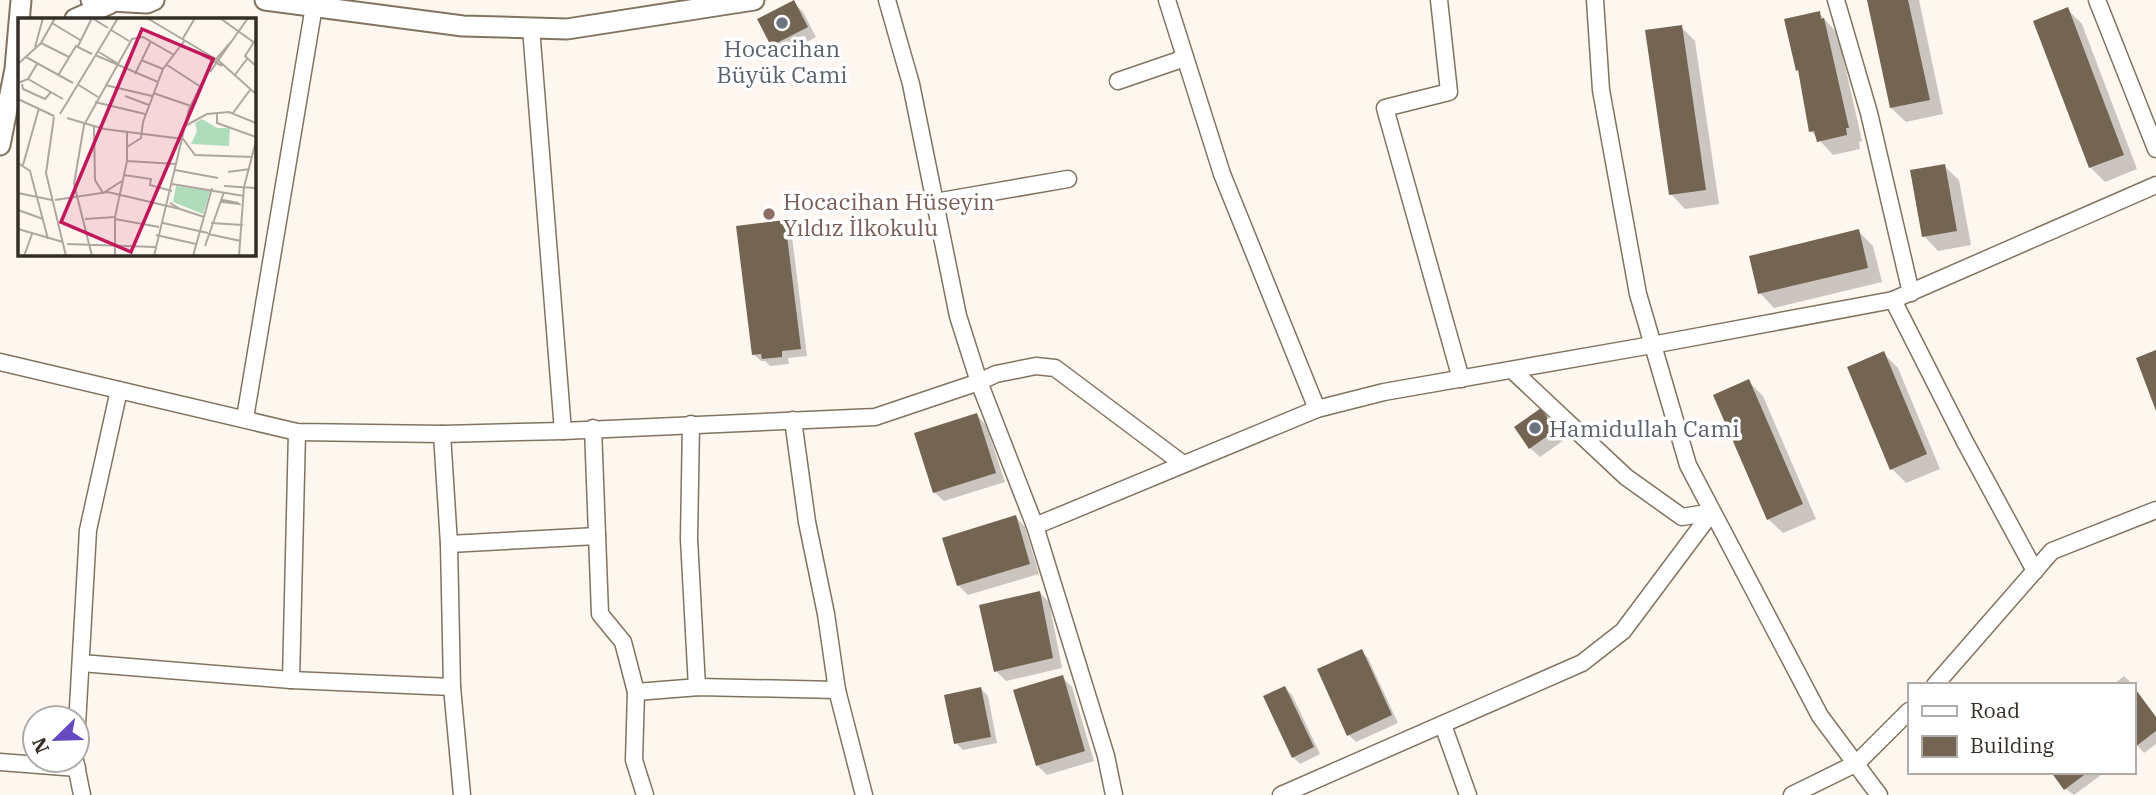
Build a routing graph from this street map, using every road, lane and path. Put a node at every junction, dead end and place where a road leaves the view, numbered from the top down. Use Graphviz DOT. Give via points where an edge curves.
graph roads {
  1 [pos="21,0"];
  2 [pos="91,0"];
  3 [pos="154,0"];
  4 [pos="265,0"];
  5 [pos="752,0"];
  6 [pos="887,0"];
  7 [pos="1167,0"];
  8 [pos="1439,0"];
  9 [pos="1595,0"];
  10 [pos="1836,0"];
  11 [pos="2096,0"];
  12 [pos="113,2"];
  13 [pos="314,6"];
  14 [pos="20,18"];
  15 [pos="77,18"];
  16 [pos="531,28"];
  17 [pos="18,44"];
  18 [pos="1185,58"];
  19 [pos="1118,81"];
  20 [pos="15,87"];
  21 [pos="0,145"];
  22 [pos="2156,149"];
  23 [pos="1068,179"];
  24 [pos="2156,184"];
  25 [pos="935,202"];
  26 [pos="1911,293"];
  27 [pos="1893,300"];
  28 [pos="1653,345"];
  29 [pos="0,362"];
  30 [pos="1512,370"];
  31 [pos="1461,379"];
  32 [pos="979,382"];
  33 [pos="118,390"];
  34 [pos="1317,409"];
  35 [pos="245,418"];
  36 [pos="793,420"];
  37 [pos="691,424"];
  38 [pos="593,428"];
  39 [pos="563,431"];
  40 [pos="298,432"];
  41 [pos="442,434"];
  42 [pos="1184,464"];
  43 [pos="2156,510"];
  44 [pos="1712,512"];
  45 [pos="1035,526"];
  46 [pos="597,536"];
  47 [pos="449,544"];
  48 [pos="2035,571"];
  49 [pos="81,663"];
  50 [pos="291,680"];
  51 [pos="1937,683"];
  52 [pos="452,687"];
  53 [pos="697,687"];
  54 [pos="837,691"];
  55 [pos="636,692"];
  56 [pos="78,704"];
  57 [pos="1908,712"];
  58 [pos="1443,725"];
  59 [pos="0,762"];
  60 [pos="1857,762"];
  61 [pos="21,763"];
  62 [pos="78,774"];
  63 [pos="82,795"];
  64 [pos="462,795"];
  65 [pos="645,795"];
  66 [pos="864,795"];
  67 [pos="1114,795"];
  68 [pos="1281,795"];
  69 [pos="1468,795"];
  70 [pos="1792,795"];
  71 [pos="1879,795"];
  1 -- 14 [label="street"];
  2 -- 12 [label="street"];
  3 -- 12 [label="street"];
  4 -- 13 [label="street"];
  5 -- 16 [label="street" via="567,29"];
  6 -- 25 [label="street" via="911,84"];
  7 -- 18 [label="street"];
  8 -- 31 [label="street" via="1449,92 1385,108"];
  9 -- 28 [label="street" via="1601,90 1637,294"];
  10 -- 26 [label="street" via="1870,113"];
  11 -- 22 [label="street"];
  12 -- 15 [label="street"];
  13 -- 16 [label="street" via="463,26"];
  13 -- 35 [label="street"];
  16 -- 39 [label="street"];
  17 -- 20 [label="street"];
  18 -- 19 [label="street"];
  18 -- 34 [label="street" via="1222,174"];
  20 -- 21 [label="street"];
  23 -- 25 [label="street"];
  24 -- 26 [label="street"];
  25 -- 32 [label="street" via="958,316"];
  26 -- 27 [label="street"];
  27 -- 28 [label="street"];
  27 -- 48 [label="street"];
  28 -- 30 [label="street"];
  28 -- 44 [label="street" via="1688,465"];
  29 -- 33 [label="street"];
  30 -- 31 [label="street"];
  30 -- 44 [label="street" via="1626,477 1682,517"];
  31 -- 34 [label="street"];
  32 -- 36 [label="street" via="876,417"];
  32 -- 42 [label="street" via="1036,366 1055,368"];
  32 -- 45 [label="street"];
  33 -- 35 [label="street"];
  33 -- 49 [label="street" via="88,530"];
  34 -- 42 [label="street"];
  35 -- 40 [label="street"];
  36 -- 37 [label="street"];
  36 -- 54 [label="street"];
  37 -- 38 [label="street"];
  37 -- 53 [label="street" via="690,539"];
  38 -- 39 [label="street"];
  38 -- 46 [label="street"];
  39 -- 41 [label="street"];
  40 -- 41 [label="street"];
  40 -- 50 [label="street"];
  41 -- 47 [label="street"];
  42 -- 45 [label="street"];
  43 -- 48 [label="street" via="2052,551"];
  44 -- 58 [label="street" via="1623,631 1582,663"];
  44 -- 60 [label="street" via="1820,716"];
  45 -- 67 [label="street"];
  46 -- 47 [label="street"];
  46 -- 55 [label="street" via="600,614 623,642"];
  47 -- 52 [label="street"];
  48 -- 51 [label="street"];
  49 -- 50 [label="street"];
  49 -- 56 [label="street"];
  50 -- 52 [label="street"];
  52 -- 64 [label="street"];
  53 -- 54 [label="street"];
  53 -- 55 [label="street"];
  54 -- 66 [label="street"];
  55 -- 65 [label="street" via="634,760"];
  57 -- 60 [label="street"];
  58 -- 68 [label="street"];
  58 -- 69 [label="street"];
  59 -- 61 [label="street"];
  60 -- 70 [label="street"];
  60 -- 71 [label="street"];
  62 -- 63 [label="street"];
}
